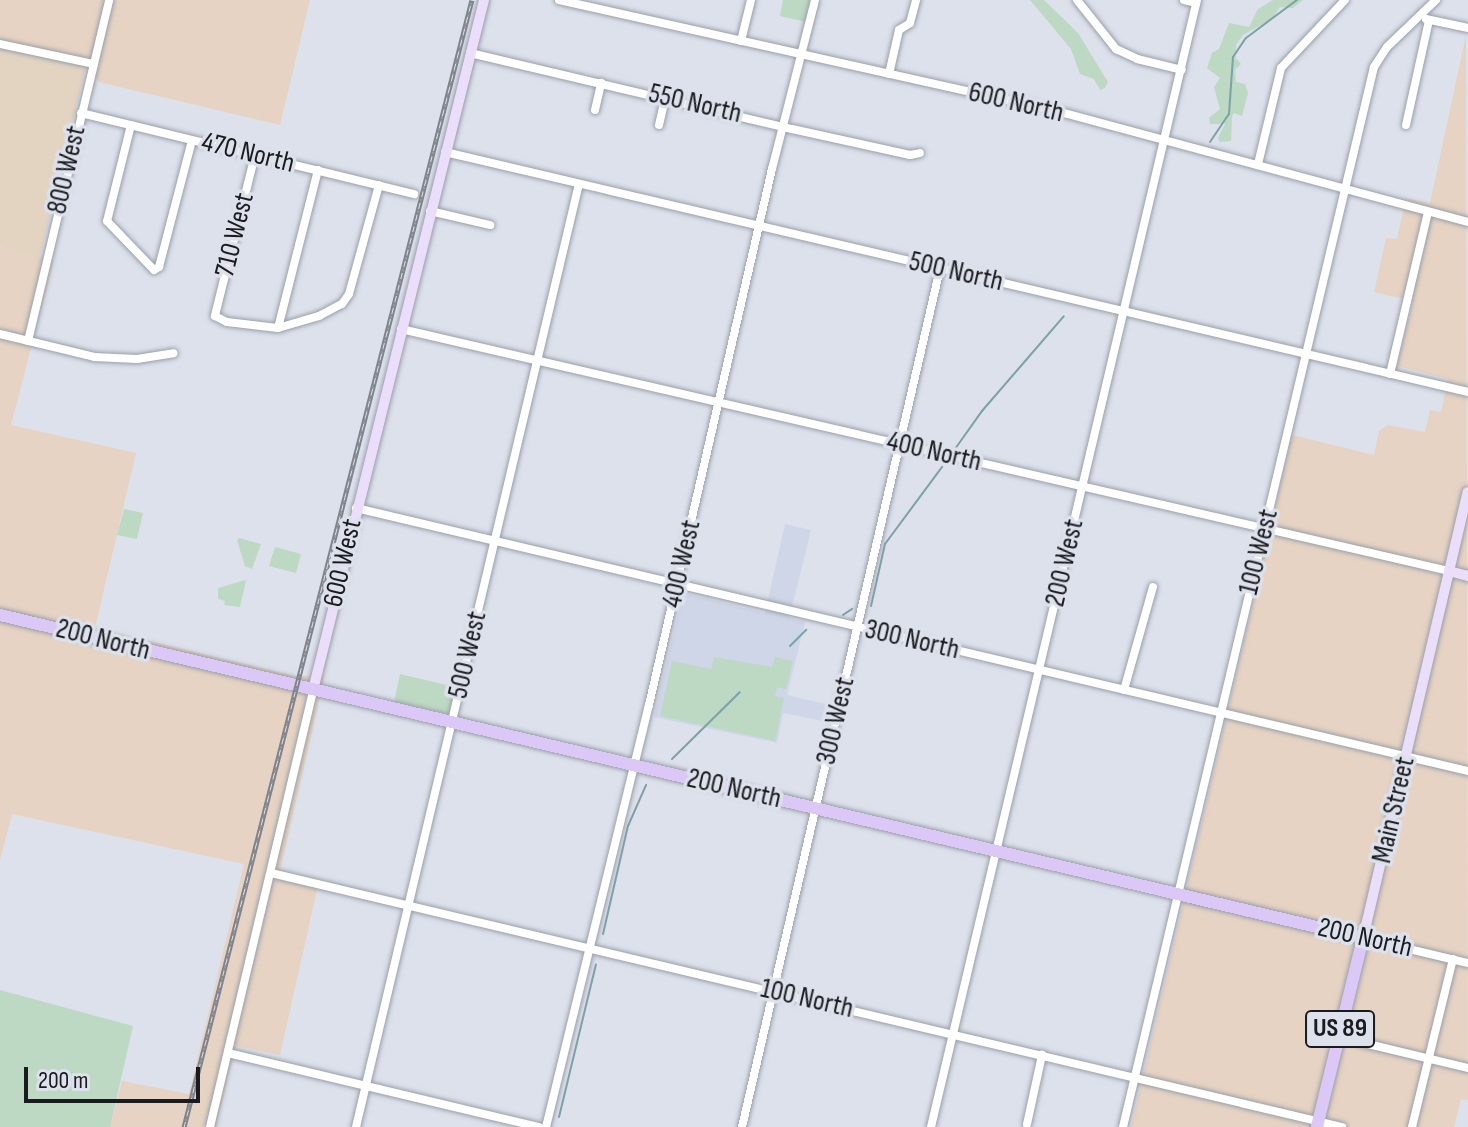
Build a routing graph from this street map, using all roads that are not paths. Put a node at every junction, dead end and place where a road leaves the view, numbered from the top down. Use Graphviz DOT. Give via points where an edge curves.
graph roads {
  1 [pos="109,0"];
  2 [pos="484,0"];
  3 [pos="559,0"];
  4 [pos="612,0"];
  5 [pos="751,0"];
  6 [pos="815,0"];
  7 [pos="916,0"];
  8 [pos="1077,0"];
  9 [pos="1184,0"];
  10 [pos="1345,0"];
  11 [pos="1436,0"];
  12 [pos="1197,2"];
  13 [pos="610,12"];
  14 [pos="1425,19"];
  15 [pos="1468,28"];
  16 [pos="741,41"];
  17 [pos="0,44"];
  18 [pos="470,53"];
  19 [pos="801,55"];
  20 [pos="94,64"];
  21 [pos="1182,70"];
  22 [pos="889,74"];
  23 [pos="601,83"];
  24 [pos="665,98"];
  25 [pos="595,110"];
  26 [pos="81,113"];
  27 [pos="131,125"];
  28 [pos="659,125"];
  29 [pos="1406,125"];
  30 [pos="782,126"];
  31 [pos="1165,139"];
  32 [pos="192,140"];
  33 [pos="445,152"];
  34 [pos="920,153"];
  35 [pos="255,155"];
  36 [pos="1258,164"];
  37 [pos="318,170"];
  38 [pos="579,184"];
  39 [pos="379,185"];
  40 [pos="1347,191"];
  41 [pos="414,194"];
  42 [pos="430,211"];
  43 [pos="1428,212"];
  44 [pos="1468,222"];
  45 [pos="490,225"];
  46 [pos="759,225"];
  47 [pos="940,269"];
  48 [pos="1123,311"];
  49 [pos="278,328"];
  50 [pos="401,329"];
  51 [pos="0,334"];
  52 [pos="28,341"];
  53 [pos="174,353"];
  54 [pos="1306,354"];
  55 [pos="537,359"];
  56 [pos="1390,374"];
  57 [pos="1468,392"];
  58 [pos="718,402"];
  59 [pos="900,444"];
  60 [pos="1083,488"];
  61 [pos="1468,492"];
  62 [pos="356,508"];
  63 [pos="1264,531"];
  64 [pos="495,541"];
  65 [pos="1449,571"];
  66 [pos="1468,576"];
  67 [pos="678,584"];
  68 [pos="1153,587"];
  69 [pos="0,615"];
  70 [pos="858,627"];
  71 [pos="1040,670"];
  72 [pos="313,690"];
  73 [pos="1124,690"];
  74 [pos="1221,712"];
  75 [pos="451,723"];
  76 [pos="1407,756"];
  77 [pos="634,766"];
  78 [pos="1468,771"];
  79 [pos="816,808"];
  80 [pos="997,851"];
  81 [pos="271,873"];
  82 [pos="1180,893"];
  83 [pos="408,905"];
  84 [pos="1363,938"];
  85 [pos="590,948"];
  86 [pos="1453,959"];
  87 [pos="1468,963"];
  88 [pos="773,991"];
  89 [pos="954,1034"];
  90 [pos="1339,1037"];
  91 [pos="228,1053"];
  92 [pos="1042,1055"];
  93 [pos="1429,1059"];
  94 [pos="1468,1068"];
  95 [pos="1135,1077"];
  96 [pos="366,1086"];
  97 [pos="1027,1124"];
  98 [pos="1318,1124"];
  99 [pos="210,1127"];
  100 [pos="356,1127"];
  101 [pos="539,1127"];
  102 [pos="546,1127"];
  103 [pos="742,1127"];
  104 [pos="931,1127"];
  105 [pos="1123,1127"];
  106 [pos="1342,1127"];
  107 [pos="1412,1127"];
  1 -- 20 [label="street, 800 West"];
  2 -- 18 [label="main road, 600 West"];
  3 -- 13 [label="street, 600 North"];
  4 -- 13 [label="street"];
  5 -- 16 [label="street"];
  6 -- 19 [label="street, 400 West"];
  7 -- 22 [label="street" via="910,23 899,30"];
  8 -- 21 [label="street" via="1116,49"];
  9 -- 12 [label="street"];
  10 -- 36 [label="street" via="1281,68"];
  11 -- 14 [label="street, 100 West"];
  12 -- 21 [label="street, 200 West"];
  13 -- 16 [label="street, 600 North"];
  14 -- 15 [label="street"];
  14 -- 29 [label="street"];
  14 -- 40 [label="street, 100 West" via="1387,47 1374,67"];
  16 -- 19 [label="street, 600 North"];
  17 -- 20 [label="street"];
  18 -- 23 [label="street, 550 North"];
  18 -- 33 [label="main road, 600 West"];
  19 -- 22 [label="street, 600 North"];
  19 -- 30 [label="street, 400 West"];
  20 -- 26 [label="street, 800 West"];
  21 -- 31 [label="street, 200 West"];
  22 -- 31 [label="street, 600 North"];
  23 -- 24 [label="street, 550 North"];
  23 -- 25 [label="street"];
  24 -- 28 [label="street"];
  24 -- 30 [label="street, 550 North"];
  26 -- 27 [label="street, 470 North"];
  26 -- 52 [label="street, 800 West"];
  27 -- 32 [label="street, 470 North"];
  27 -- 32 [label="street" via="107,221 154,270"];
  30 -- 34 [label="street, 550 North"];
  30 -- 46 [label="street, 400 West"];
  31 -- 36 [label="street, 600 North"];
  31 -- 48 [label="street, 200 West"];
  32 -- 35 [label="street, 470 North"];
  33 -- 38 [label="street, 500 North"];
  33 -- 42 [label="main road, 600 West"];
  35 -- 37 [label="street, 470 North"];
  35 -- 49 [label="street, 710 West" via="215,316 246,326"];
  36 -- 40 [label="street, 600 North"];
  37 -- 39 [label="street, 470 North"];
  37 -- 49 [label="street"];
  38 -- 46 [label="street, 500 North"];
  38 -- 55 [label="street, 500 West"];
  39 -- 41 [label="street, 470 North"];
  39 -- 49 [label="street" via="342,304"];
  40 -- 43 [label="street, 600 North"];
  40 -- 54 [label="street, 100 West"];
  42 -- 45 [label="street"];
  42 -- 50 [label="main road, 600 West"];
  43 -- 44 [label="street, 600 North"];
  43 -- 56 [label="street"];
  46 -- 47 [label="street, 500 North"];
  46 -- 58 [label="street, 400 West"];
  47 -- 48 [label="street, 500 North"];
  47 -- 59 [label="street, 300 West"];
  48 -- 54 [label="street, 500 North"];
  48 -- 60 [label="street, 200 West"];
  50 -- 55 [label="street, 400 North"];
  50 -- 62 [label="main road, 600 West"];
  51 -- 52 [label="street"];
  52 -- 53 [label="street" via="94,357 137,359"];
  54 -- 56 [label="street, 500 North"];
  54 -- 63 [label="street, 100 West"];
  55 -- 58 [label="street, 400 North"];
  55 -- 64 [label="street, 500 West"];
  56 -- 57 [label="street, 500 North"];
  58 -- 59 [label="street, 400 North"];
  58 -- 67 [label="street, 400 West"];
  59 -- 60 [label="street, 400 North"];
  59 -- 70 [label="street, 300 West"];
  60 -- 63 [label="street, 400 North"];
  60 -- 71 [label="street, 200 West"];
  61 -- 65 [label="main road, Main Street"];
  62 -- 64 [label="street, 300 North"];
  62 -- 72 [label="main road, 600 West"];
  63 -- 65 [label="street, 400 North"];
  63 -- 74 [label="street, 100 West"];
  64 -- 67 [label="street, 300 North"];
  64 -- 75 [label="street, 500 West"];
  65 -- 66 [label="main road, 400 North"];
  65 -- 76 [label="main road, Main Street / US 89"];
  67 -- 70 [label="street, 300 North"];
  67 -- 77 [label="street, 400 West"];
  68 -- 73 [label="street"];
  69 -- 72 [label="highway, 200 North"];
  70 -- 71 [label="street, 300 North"];
  70 -- 79 [label="street, 300 West"];
  71 -- 73 [label="street, 300 North"];
  71 -- 80 [label="street, 200 West"];
  72 -- 75 [label="highway, 200 North"];
  72 -- 81 [label="street, 600 West"];
  73 -- 74 [label="street, 300 North"];
  74 -- 76 [label="street, 300 North"];
  74 -- 82 [label="street, 100 West"];
  75 -- 77 [label="highway, 200 North"];
  75 -- 83 [label="street, 500 West"];
  76 -- 78 [label="street, 300 North"];
  76 -- 84 [label="main road, Main Street / US 89"];
  77 -- 79 [label="highway, 200 North"];
  77 -- 85 [label="street, 400 West"];
  79 -- 80 [label="highway, 200 North"];
  79 -- 88 [label="street, 300 West"];
  80 -- 82 [label="highway, 200 North"];
  80 -- 89 [label="street, 200 West"];
  81 -- 83 [label="street, 100 North"];
  81 -- 91 [label="street, 600 West"];
  82 -- 84 [label="highway, 200 North"];
  82 -- 95 [label="street, 100 West"];
  83 -- 85 [label="street, 100 North"];
  83 -- 96 [label="street, 500 West"];
  84 -- 86 [label="street, 200 North"];
  84 -- 90 [label="highway, Main Street / US 89"];
  85 -- 88 [label="street, 100 North"];
  85 -- 102 [label="street, 400 West"];
  86 -- 87 [label="street, 200 North"];
  86 -- 93 [label="street"];
  88 -- 89 [label="street, 100 North"];
  88 -- 103 [label="street, 300 West"];
  89 -- 92 [label="street, 100 North"];
  89 -- 104 [label="street, 200 West"];
  90 -- 93 [label="street"];
  90 -- 98 [label="highway, Main Street / US 89"];
  91 -- 96 [label="street"];
  91 -- 99 [label="street, 600 West"];
  92 -- 95 [label="street, 100 North"];
  92 -- 97 [label="street"];
  93 -- 94 [label="street"];
  93 -- 107 [label="street"];
  95 -- 98 [label="street, 100 North"];
  95 -- 105 [label="street, 100 West"];
  96 -- 100 [label="street, 500 West"];
  96 -- 101 [label="street"];
  98 -- 106 [label="street, 100 North"];
}
